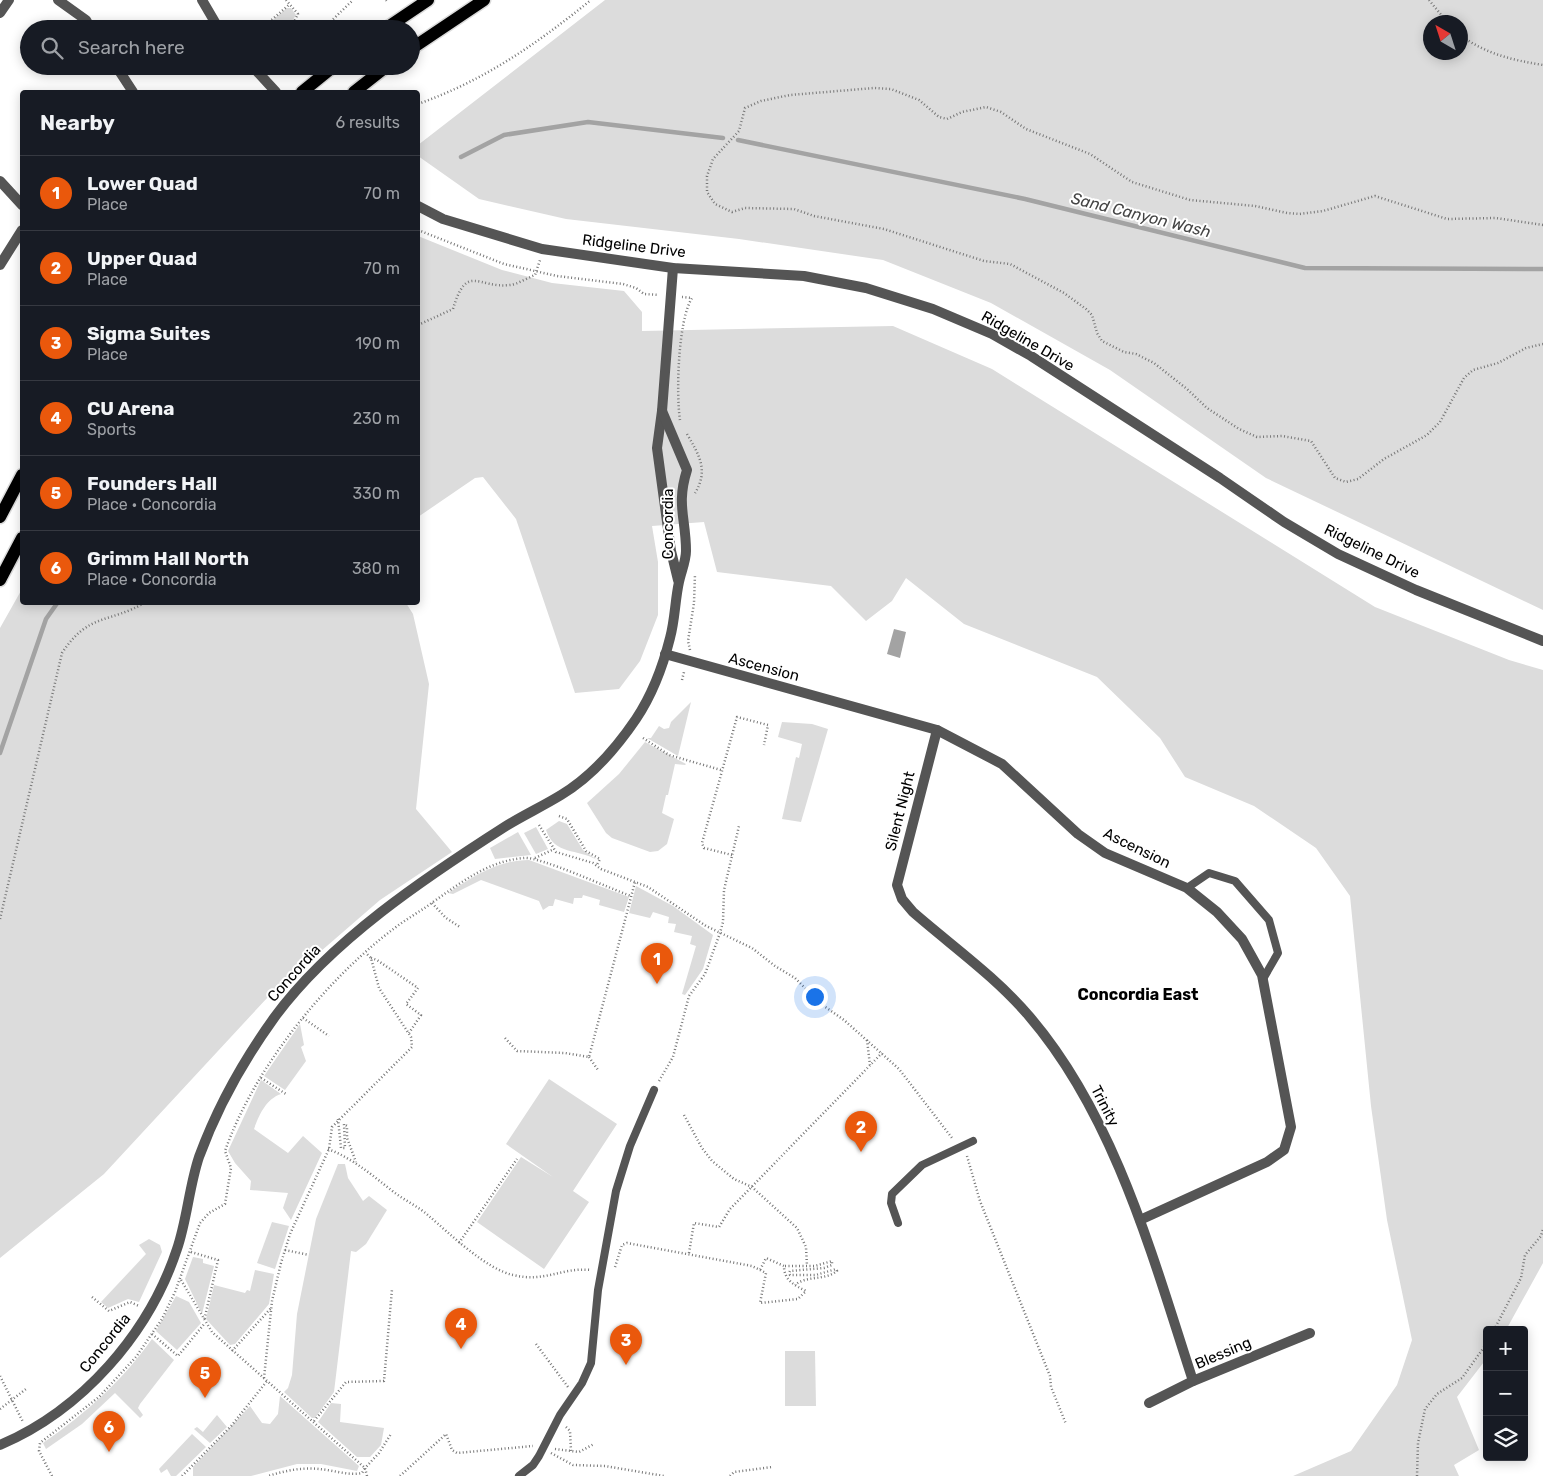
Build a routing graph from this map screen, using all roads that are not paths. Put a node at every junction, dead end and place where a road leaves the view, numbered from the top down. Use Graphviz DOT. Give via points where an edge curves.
graph roads {
  1 [pos="9,0"];
  2 [pos="58,0"];
  3 [pos="202,0"];
  4 [pos="428,0"];
  5 [pos="484,0"];
  6 [pos="0,12"];
  7 [pos="86,20"];
  8 [pos="214,20"];
  9 [pos="398,20"];
  10 [pos="420,43"];
  11 [pos="122,75"];
  12 [pos="260,75"];
  13 [pos="323,75"];
  14 [pos="376,75"];
  15 [pos="132,90"];
  16 [pos="274,90"];
  17 [pos="304,90"];
  18 [pos="357,90"];
  19 [pos="0,181"];
  20 [pos="20,203"];
  21 [pos="420,207"];
  22 [pos="20,233"];
  23 [pos="0,265"];
  24 [pos="673,268"];
  25 [pos="662,411"];
  26 [pos="20,479"];
  27 [pos="0,517"];
  28 [pos="20,542"];
  29 [pos="0,580"];
  30 [pos="679,583"];
  31 [pos="1543,641"];
  32 [pos="665,654"];
  33 [pos="937,730"];
  34 [pos="1187,888"];
  35 [pos="902,899"];
  36 [pos="1263,979"];
  37 [pos="654,1090"];
  38 [pos="973,1141"];
  39 [pos="1140,1220"];
  40 [pos="898,1223"];
  41 [pos="1310,1333"];
  42 [pos="1193,1381"];
  43 [pos="1149,1403"];
  44 [pos="0,1445"];
  45 [pos="519,1476"];
  1 -- 6 [label="street"];
  2 -- 7 [label="street"];
  3 -- 8 [label="street"];
  4 -- 9 [label="main road"];
  5 -- 10 [label="main road"];
  11 -- 15 [label="street"];
  12 -- 16 [label="street"];
  13 -- 17 [label="main road"];
  14 -- 18 [label="main road"];
  19 -- 20 [label="street"];
  21 -- 24 [label="street, Ridgeline Drive" via="442,219 542,248"];
  22 -- 23 [label="street"];
  24 -- 25 [label="street, Concordia"];
  24 -- 31 [label="street, Ridgeline Drive" via="804,276 866,288 933,309 992,334 1338,554 1416,590"];
  25 -- 30 [label="street, Concordia" via="658,448 660,479"];
  25 -- 30 [label="street, Concordia" via="687,470 680,492 686,553"];
  26 -- 27 [label="main road"];
  28 -- 29 [label="main road"];
  30 -- 32 [label="street, Concordia"];
  32 -- 33 [label="street, Ascension"];
  32 -- 44 [label="street, Concordia" via="657,681 638,716 618,744 579,782 564,794 507,825 382,911 328,956 276,1016 239,1074 200,1156 177,1250 149,1311 129,1342 92,1383 61,1410"];
  33 -- 34 [label="street, Ascension" via="1002,764 1078,834 1105,853"];
  33 -- 35 [label="street, Silent Night" via="897,885"];
  34 -- 36 [label="street, Ascension" via="1217,912 1242,939"];
  34 -- 36 [label="lane" via="1209,873 1235,881 1269,920 1278,953"];
  35 -- 39 [label="street, Trinity" via="1002,988 1064,1061 1090,1107"];
  36 -- 39 [label="street, Ascension" via="1291,1127 1284,1150 1267,1162"];
  37 -- 45 [label="lane" via="630,1146 616,1191 598,1290 591,1363 556,1421 544,1448 533,1465"];
  38 -- 40 [label="lane" via="922,1165 899,1186 892,1194 891,1203"];
  39 -- 42 [label="street, Trinity"];
  41 -- 42 [label="street, Blessing"];
  42 -- 43 [label="street, Blessing"];
}
